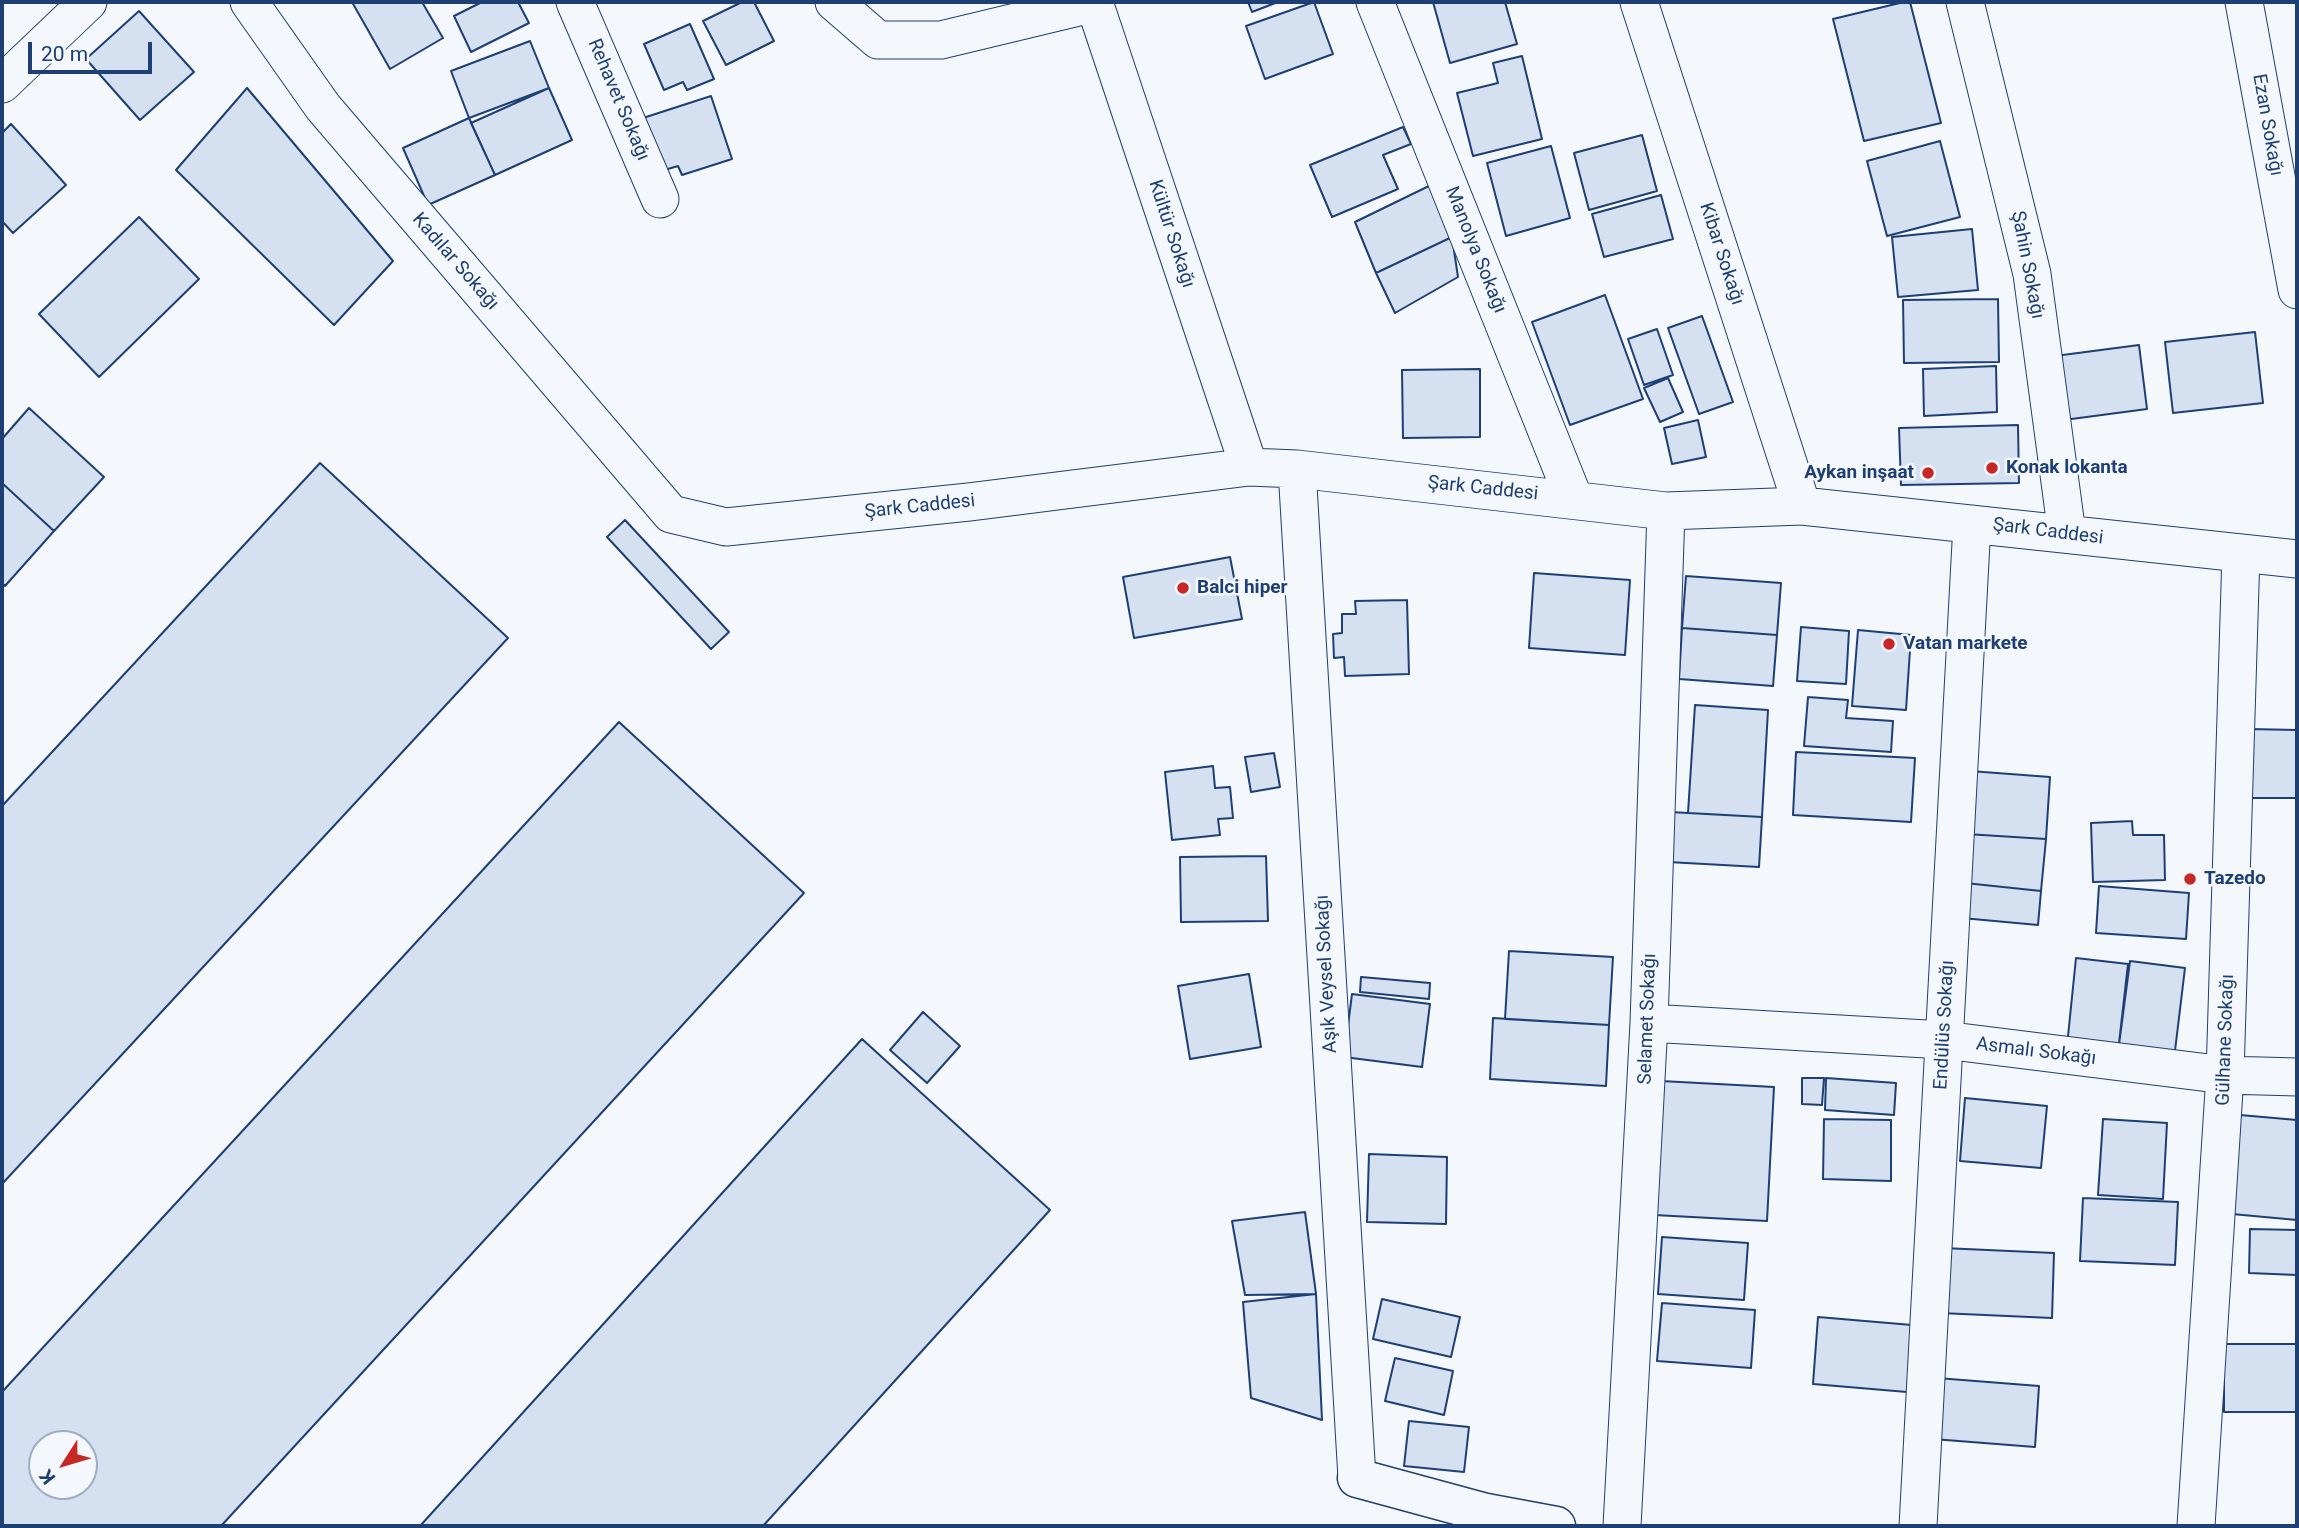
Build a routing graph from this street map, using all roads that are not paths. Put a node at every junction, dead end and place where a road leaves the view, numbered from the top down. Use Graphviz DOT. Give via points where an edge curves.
graph roads {
  1 [pos="88,2"];
  2 [pos="248,2"];
  3 [pos="575,2"];
  4 [pos="834,2"];
  5 [pos="1094,2"];
  6 [pos="1375,2"];
  7 [pos="1639,2"];
  8 [pos="1965,2"];
  9 [pos="2244,2"];
  10 [pos="2,84"];
  11 [pos="660,199"];
  12 [pos="2297,290"];
  13 [pos="1249,467"];
  14 [pos="1297,469"];
  15 [pos="1574,499"];
  16 [pos="1802,506"];
  17 [pos="1666,511"];
  18 [pos="671,514"];
  19 [pos="1972,524"];
  20 [pos="2067,534"];
  21 [pos="2241,553"];
  22 [pos="2297,559"];
  23 [pos="1649,1023"];
  24 [pos="1944,1040"];
  25 [pos="2225,1075"];
  26 [pos="2297,1077"];
  27 [pos="1357,1478"];
  28 [pos="1556,1526"];
  29 [pos="1622,1526"];
  30 [pos="1918,1526"];
  31 [pos="2196,1526"];
  1 -- 10 [label="street"];
  2 -- 18 [label="street, Kadılar Sokağı" via="323,107"];
  3 -- 11 [label="street, Rehavet Sokağı"];
  4 -- 5 [label="street" via="878,40 941,40"];
  5 -- 13 [label="street, Kültür Sokağı"];
  6 -- 15 [label="street, Manolya Sokağı"];
  7 -- 16 [label="street, Kibar Sokağı"];
  8 -- 20 [label="street, Şahin Sokağı" via="2032,274"];
  9 -- 12 [label="street, Ezan Sokağı"];
  13 -- 14 [label="street, Şark Caddesi"];
  13 -- 18 [label="street, Şark Caddesi" via="726,527"];
  14 -- 15 [label="street, Şark Caddesi"];
  14 -- 27 [label="street, Aşık Veysel Sokağı"];
  15 -- 17 [label="street, Şark Caddesi"];
  16 -- 17 [label="street, Şark Caddesi"];
  16 -- 19 [label="street, Şark Caddesi"];
  17 -- 23 [label="street, Selamet Sokağı"];
  19 -- 20 [label="street, Şark Caddesi"];
  19 -- 24 [label="street, Endülüs Sokağı"];
  20 -- 21 [label="street, Şark Caddesi"];
  21 -- 22 [label="street, Şark Caddesi"];
  21 -- 25 [label="street, Gülhane Sokağı"];
  23 -- 24 [label="street, Asmalı Sokağı"];
  23 -- 29 [label="street, Selamet Sokağı"];
  24 -- 25 [label="street, Asmalı Sokağı"];
  24 -- 30 [label="street, Endülüs Sokağı"];
  25 -- 26 [label="street, Asmalı Sokağı"];
  25 -- 31 [label="street, Gülhane Sokağı"];
  27 -- 28 [label="street" via="1486,1513"];
}
